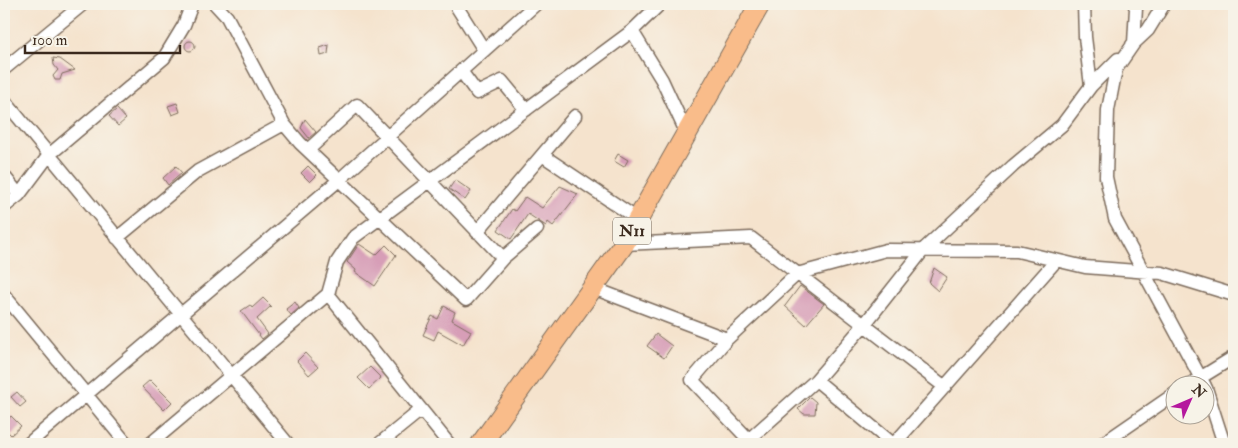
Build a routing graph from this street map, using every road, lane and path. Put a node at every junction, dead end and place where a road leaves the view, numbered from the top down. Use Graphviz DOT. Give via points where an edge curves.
graph roads {
  1 [pos="83,4"];
  2 [pos="192,4"];
  3 [pos="214,4"];
  4 [pos="455,4"];
  5 [pos="536,4"];
  6 [pos="660,4"];
  7 [pos="760,4"];
  8 [pos="1084,4"];
  9 [pos="1134,4"];
  10 [pos="1164,4"];
  11 [pos="632,32"];
  12 [pos="1134,43"];
  13 [pos="484,50"];
  14 [pos="4,69"];
  15 [pos="461,71"];
  16 [pos="1091,86"];
  17 [pos="4,100"];
  18 [pos="526,110"];
  19 [pos="575,116"];
  20 [pos="284,124"];
  21 [pos="687,134"];
  22 [pos="387,137"];
  23 [pos="308,150"];
  24 [pos="49,155"];
  25 [pos="542,155"];
  26 [pos="4,176"];
  27 [pos="339,180"];
  28 [pos="429,181"];
  29 [pos="19,195"];
  30 [pos="4,207"];
  31 [pos="379,218"];
  32 [pos="639,220"];
  33 [pos="537,229"];
  34 [pos="478,232"];
  35 [pos="117,238"];
  36 [pos="624,244"];
  37 [pos="924,249"];
  38 [pos="502,258"];
  39 [pos="1056,262"];
  40 [pos="1145,272"];
  41 [pos="797,274"];
  42 [pos="593,288"];
  43 [pos="328,294"];
  44 [pos="1234,294"];
  45 [pos="4,296"];
  46 [pos="181,315"];
  47 [pos="864,325"];
  48 [pos="727,340"];
  49 [pos="1234,357"];
  50 [pos="231,376"];
  51 [pos="1200,376"];
  52 [pos="1212,376"];
  53 [pos="816,380"];
  54 [pos="945,387"];
  55 [pos="86,395"];
  56 [pos="1166,400"];
  57 [pos="421,410"];
  58 [pos="1216,420"];
  59 [pos="749,443"];
  60 [pos="28,444"];
  61 [pos="128,444"];
  62 [pos="150,444"];
  63 [pos="288,444"];
  64 [pos="379,444"];
  65 [pos="449,444"];
  66 [pos="481,444"];
  67 [pos="894,444"];
  68 [pos="1102,444"];
  69 [pos="1224,444"];
  1 -- 14 [label="street"];
  2 -- 24 [label="street" via="184,25 164,58"];
  3 -- 20 [label="street" via="227,17"];
  4 -- 13 [label="street"];
  5 -- 13 [label="street"];
  6 -- 11 [label="street"];
  7 -- 21 [label="main road, N11"];
  8 -- 16 [label="street"];
  9 -- 12 [label="street"];
  10 -- 12 [label="street" via="1148,30"];
  11 -- 18 [label="street"];
  11 -- 21 [label="street" via="662,80"];
  12 -- 16 [label="street"];
  12 -- 40 [label="street" via="1116,69 1108,110 1106,177 1115,219"];
  13 -- 15 [label="street"];
  15 -- 18 [label="street" via="477,93 502,81"];
  15 -- 22 [label="street"];
  16 -- 37 [label="street" via="1062,125 1012,166"];
  17 -- 24 [label="street"];
  18 -- 28 [label="street"];
  19 -- 25 [label="street"];
  20 -- 23 [label="street"];
  20 -- 35 [label="street" via="198,170"];
  21 -- 32 [label="main road, N11"];
  22 -- 23 [label="street" via="357,105"];
  22 -- 27 [label="street"];
  22 -- 28 [label="street"];
  23 -- 27 [label="street"];
  24 -- 29 [label="street"];
  24 -- 35 [label="street"];
  25 -- 32 [label="street"];
  25 -- 34 [label="street"];
  26 -- 29 [label="street"];
  27 -- 31 [label="street"];
  27 -- 46 [label="street"];
  28 -- 31 [label="street"];
  28 -- 34 [label="street"];
  29 -- 30 [label="street"];
  31 -- 38 [label="street" via="466,300"];
  31 -- 43 [label="street" via="353,238 337,262"];
  32 -- 36 [label="main road, N11"];
  33 -- 38 [label="street"];
  34 -- 38 [label="street"];
  35 -- 46 [label="street"];
  36 -- 41 [label="street" via="751,238"];
  36 -- 42 [label="main road, N11"];
  37 -- 39 [label="street" via="1017,251"];
  37 -- 41 [label="street" via="886,250"];
  37 -- 47 [label="street"];
  39 -- 40 [label="street"];
  39 -- 54 [label="street"];
  40 -- 44 [label="street" via="1162,273"];
  40 -- 51 [label="street"];
  41 -- 47 [label="street"];
  41 -- 48 [label="street"];
  42 -- 48 [label="street"];
  42 -- 66 [label="main road, N11"];
  43 -- 50 [label="street"];
  43 -- 57 [label="street"];
  45 -- 55 [label="street"];
  46 -- 50 [label="street"];
  46 -- 55 [label="street"];
  47 -- 53 [label="street"];
  47 -- 54 [label="street"];
  48 -- 59 [label="street" via="692,380"];
  49 -- 52 [label="street"];
  50 -- 62 [label="street"];
  50 -- 63 [label="street"];
  53 -- 59 [label="street"];
  53 -- 67 [label="street"];
  54 -- 67 [label="street"];
  55 -- 60 [label="street"];
  55 -- 61 [label="street"];
  56 -- 68 [label="street"];
  57 -- 64 [label="street"];
  57 -- 65 [label="street"];
  58 -- 69 [label="street"];
}
